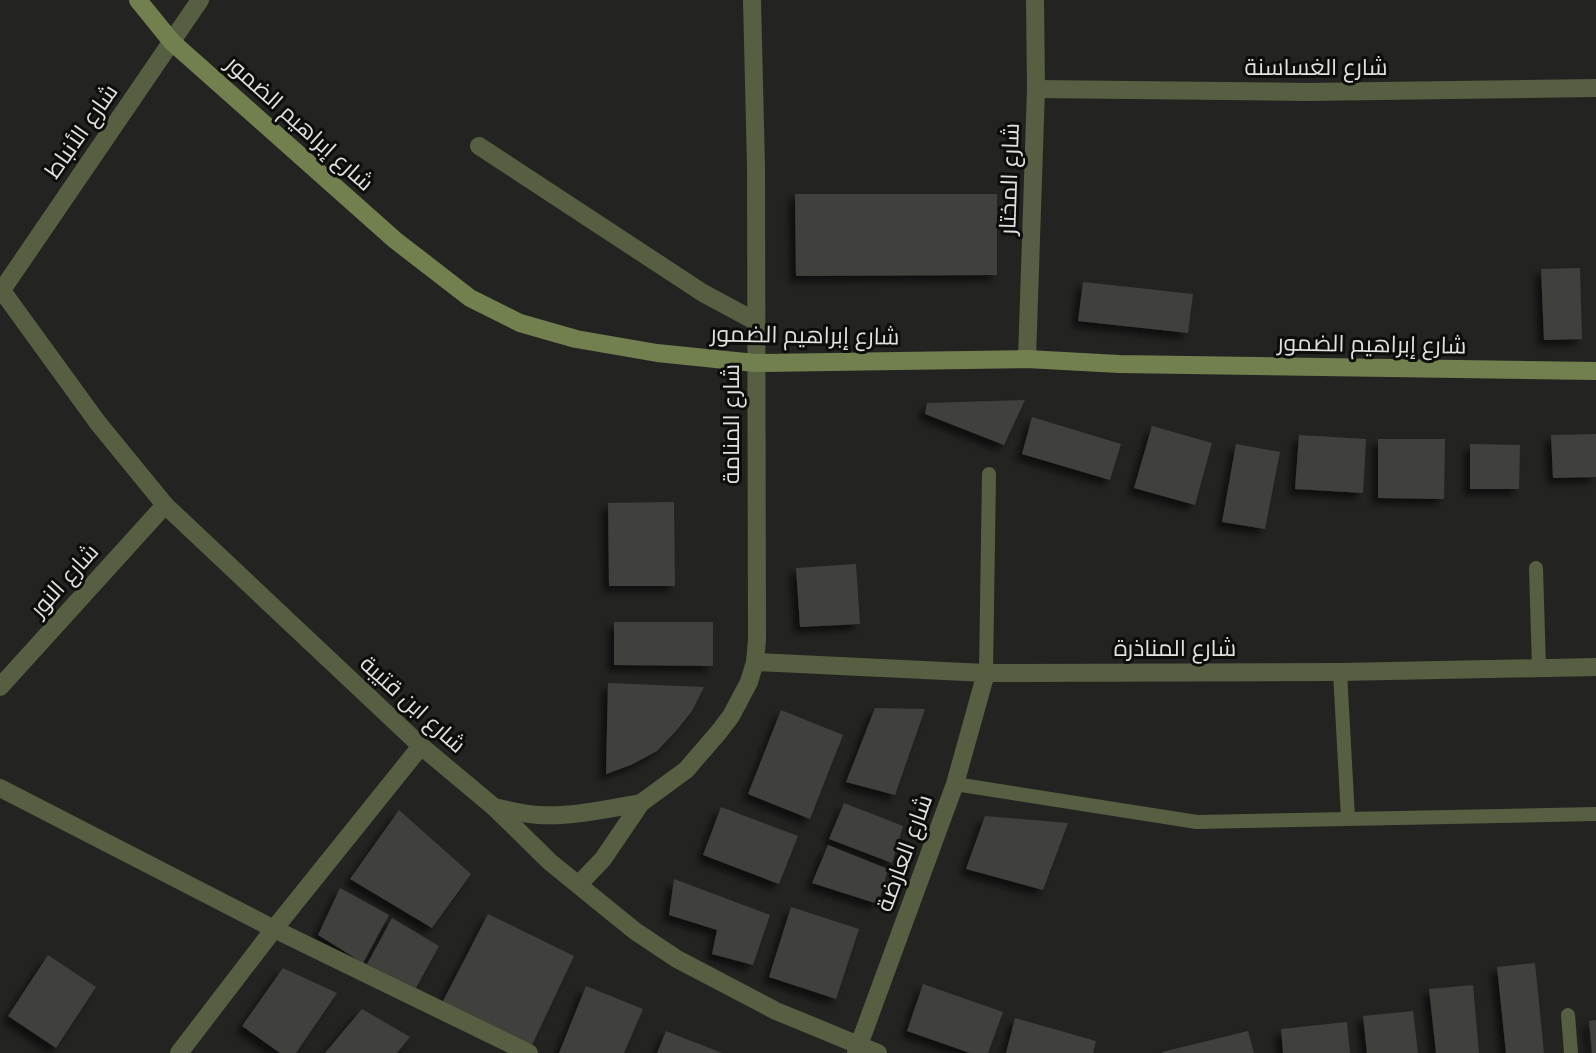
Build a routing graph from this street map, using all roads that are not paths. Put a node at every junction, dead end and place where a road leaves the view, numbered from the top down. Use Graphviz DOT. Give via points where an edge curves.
graph roads {
  1 [pos="138,0"];
  2 [pos="200,0"];
  3 [pos="752,0"];
  4 [pos="1035,0"];
  5 [pos="172,42"];
  6 [pos="1596,88"];
  7 [pos="1036,89"];
  8 [pos="479,146"];
  9 [pos="1,289"];
  10 [pos="755,321"];
  11 [pos="1027,359"];
  12 [pos="755,363"];
  13 [pos="1596,371"];
  14 [pos="989,474"];
  15 [pos="164,505"];
  16 [pos="1536,568"];
  17 [pos="755,662"];
  18 [pos="1596,667"];
  19 [pos="1539,668"];
  20 [pos="1340,672"];
  21 [pos="986,673"];
  22 [pos="0,687"];
  23 [pos="421,746"];
  24 [pos="955,785"];
  25 [pos="0,788"];
  26 [pos="641,803"];
  27 [pos="494,807"];
  28 [pos="1596,814"];
  29 [pos="1348,818"];
  30 [pos="579,884"];
  31 [pos="274,929"];
  32 [pos="1568,1016"];
  33 [pos="857,1050"];
  34 [pos="179,1053"];
  35 [pos="529,1053"];
  36 [pos="878,1053"];
  37 [pos="1571,1053"];
  1 -- 5 [label="street, شارع إبراهيم الضمور"];
  2 -- 5 [label="street, شارع الأنباط"];
  3 -- 10 [label="street, شارع المنامة"];
  4 -- 7 [label="street, شارع المختار"];
  5 -- 9 [label="street, شارع الأنباط"];
  5 -- 12 [label="street, شارع إبراهيم الضمور" via="395,240 470,298 520,323 576,339"];
  6 -- 7 [label="street, شارع الغساسنة"];
  7 -- 11 [label="street, شارع المختار"];
  8 -- 10 [label="street"];
  9 -- 15 [label="street, شارع ابن قتيبة"];
  10 -- 12 [label="street, شارع المنامة"];
  11 -- 12 [label="street, شارع إبراهيم الضمور"];
  11 -- 13 [label="street, شارع إبراهيم الضمور"];
  12 -- 17 [label="street, شارع المنامة"];
  14 -- 21 [label="lane"];
  15 -- 22 [label="street, شارع النور"];
  15 -- 23 [label="street, شارع ابن قتيبة"];
  16 -- 19 [label="lane"];
  17 -- 21 [label="street, شارع المناذرة"];
  17 -- 26 [label="street, شارع المنامة" via="749,682 718,733 685,770"];
  18 -- 19 [label="street, شارع المناذرة"];
  19 -- 20 [label="street, شارع المناذرة"];
  20 -- 21 [label="street, شارع المناذرة"];
  20 -- 29 [label="lane"];
  21 -- 24 [label="street, شارع العارضة"];
  23 -- 27 [label="street, شارع ابن قتيبة"];
  23 -- 31 [label="street"];
  24 -- 29 [label="lane" via="1197,822"];
  24 -- 33 [label="street, شارع العارضة"];
  25 -- 31 [label="street"];
  26 -- 27 [label="street, شارع المنامة" via="536,815"];
  26 -- 30 [label="street, شارع المنامة" via="603,859"];
  27 -- 30 [label="street, شارع ابن قتيبة"];
  28 -- 29 [label="lane"];
  30 -- 33 [label="street, شارع ابن قتيبة" via="677,959"];
  31 -- 34 [label="street"];
  31 -- 35 [label="street"];
  32 -- 37 [label="lane"];
  33 -- 36 [label="street, شارع ابن قتيبة"];
}
